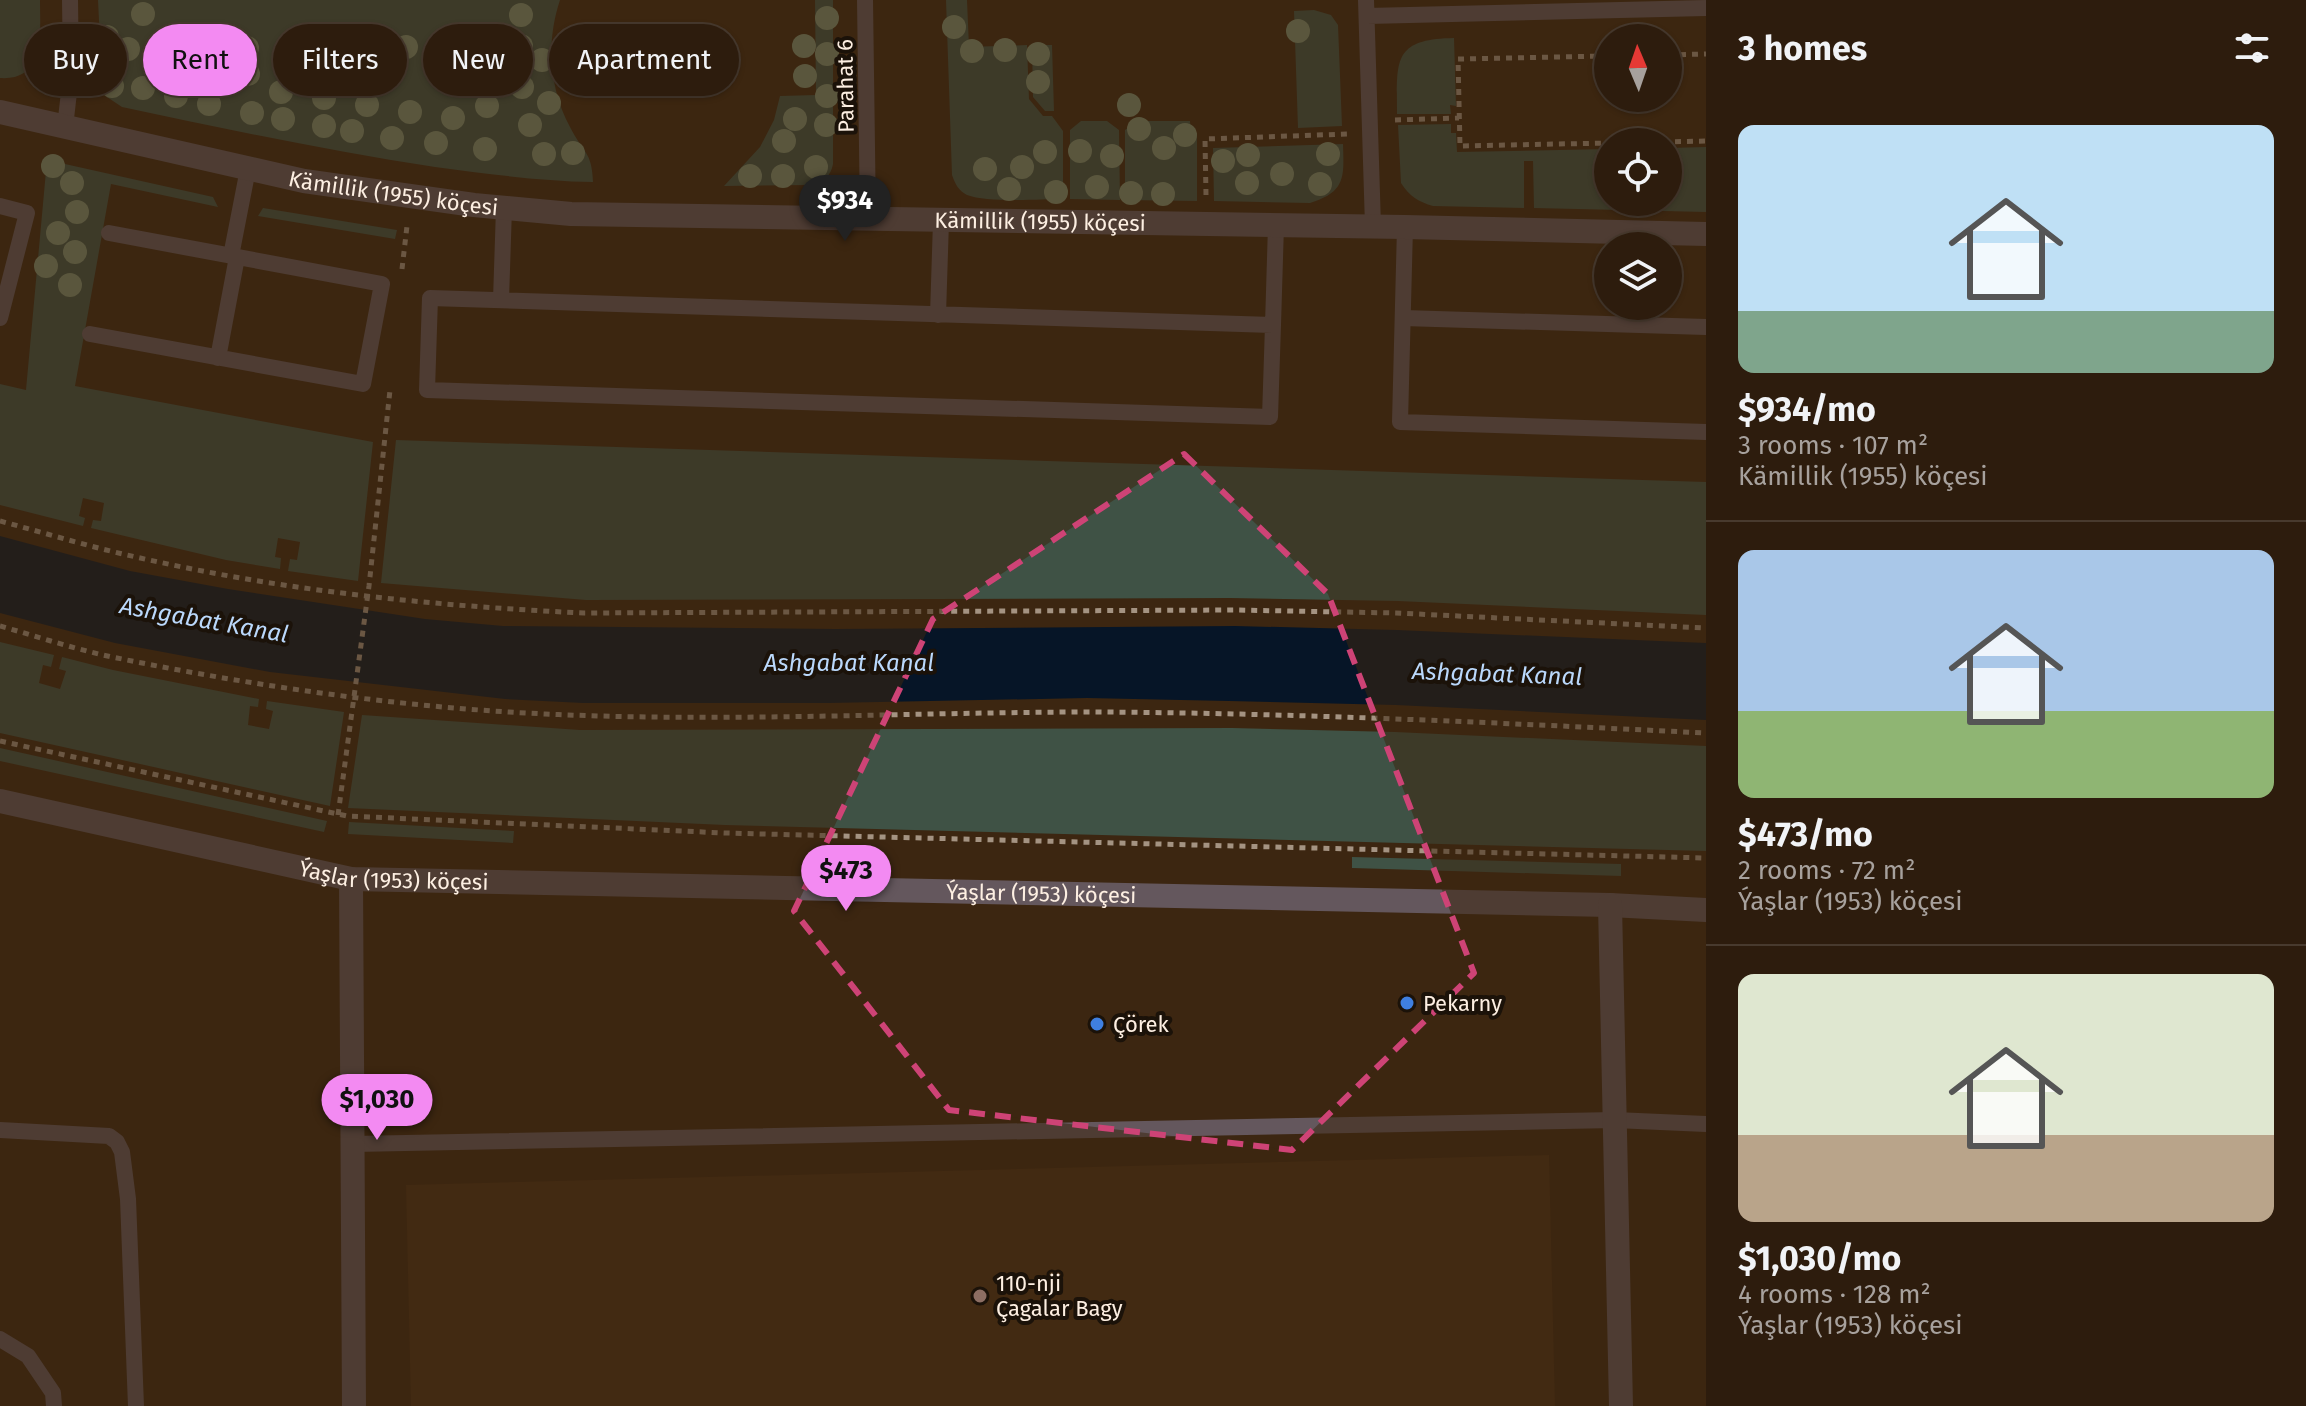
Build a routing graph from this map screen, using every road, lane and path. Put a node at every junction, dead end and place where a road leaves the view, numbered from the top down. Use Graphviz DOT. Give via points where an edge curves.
graph roads {
  1 [pos="70,0"];
  2 [pos="865,0"];
  3 [pos="1576,5"];
  4 [pos="1367,8"];
  5 [pos="1706,8"];
  6 [pos="1706,54"];
  7 [pos="1682,55"];
  8 [pos="1594,56"];
  9 [pos="0,112"];
  10 [pos="1459,118"];
  11 [pos="1398,120"];
  12 [pos="65,127"];
  13 [pos="1342,135"];
  14 [pos="1706,141"];
  15 [pos="1682,142"];
  16 [pos="1594,143"];
  17 [pos="248,169"];
  18 [pos="1206,201"];
  19 [pos="0,206"];
  20 [pos="504,208"];
  21 [pos="868,220"];
  22 [pos="941,221"];
  23 [pos="1276,225"];
  24 [pos="407,226"];
  25 [pos="1373,226"];
  26 [pos="1405,227"];
  27 [pos="109,233"];
  28 [pos="1706,234"];
  29 [pos="234,256"];
  30 [pos="402,273"];
  31 [pos="501,300"];
  32 [pos="938,315"];
  33 [pos="0,318"];
  34 [pos="1403,318"];
  35 [pos="1273,325"];
  36 [pos="1706,327"];
  37 [pos="90,334"];
  38 [pos="218,358"];
  39 [pos="391,383"];
  40 [pos="1706,432"];
  41 [pos="0,521"];
  42 [pos="368,597"];
  43 [pos="0,626"];
  44 [pos="1706,628"];
  45 [pos="355,696"];
  46 [pos="1706,733"];
  47 [pos="0,741"];
  48 [pos="0,801"];
  49 [pos="338,815"];
  50 [pos="1706,858"];
  51 [pos="351,879"];
  52 [pos="1610,905"];
  53 [pos="1706,910"];
  54 [pos="1615,1120"];
  55 [pos="1706,1124"];
  56 [pos="0,1130"];
  57 [pos="353,1144"];
  58 [pos="0,1339"];
  59 [pos="54,1406"];
  60 [pos="136,1406"];
  61 [pos="354,1406"];
  62 [pos="1621,1406"];
  1 -- 12 [label="lane"];
  2 -- 21 [label="lane, Parahat 6"];
  3 -- 4 [label="lane"];
  3 -- 5 [label="lane"];
  4 -- 25 [label="lane"];
  6 -- 7 [label="path"];
  8 -- 10 [label="path" via="1458,59"];
  9 -- 12 [label="street, Kämillik (1955) köçesi"];
  10 -- 11 [label="path"];
  10 -- 16 [label="path" via="1460,146"];
  12 -- 17 [label="street, Kämillik (1955) köçesi"];
  13 -- 18 [label="path" via="1205,139"];
  14 -- 15 [label="path"];
  17 -- 20 [label="street, Kämillik (1955) köçesi" via="377,193"];
  17 -- 29 [label="lane"];
  19 -- 33 [label="lane" via="27,213"];
  20 -- 21 [label="street, Kämillik (1955) köçesi"];
  20 -- 31 [label="lane"];
  21 -- 22 [label="street, Kämillik (1955) köçesi"];
  22 -- 23 [label="street, Kämillik (1955) köçesi"];
  22 -- 32 [label="lane"];
  23 -- 25 [label="street, Kämillik (1955) köçesi"];
  23 -- 35 [label="lane"];
  24 -- 30 [label="path"];
  25 -- 26 [label="street, Kämillik (1955) köçesi"];
  26 -- 28 [label="street, Kämillik (1955) köçesi"];
  26 -- 34 [label="lane"];
  27 -- 29 [label="lane"];
  29 -- 38 [label="lane"];
  29 -- 38 [label="lane" via="382,284 363,384"];
  31 -- 32 [label="lane"];
  31 -- 35 [label="lane" via="430,298 427,390 1270,417"];
  32 -- 35 [label="lane"];
  34 -- 36 [label="lane"];
  34 -- 40 [label="lane" via="1400,422"];
  37 -- 38 [label="lane"];
  39 -- 42 [label="path"];
  41 -- 42 [label="path" via="136,557"];
  42 -- 44 [label="path" via="584,613 1234,610"];
  42 -- 45 [label="path"];
  43 -- 45 [label="path" via="113,657"];
  45 -- 46 [label="path" via="437,707 584,715 1233,713"];
  45 -- 49 [label="path"];
  47 -- 49 [label="path"];
  48 -- 51 [label="street, Ýaşlar (1953) köçesi"];
  49 -- 50 [label="path" via="725,833"];
  51 -- 52 [label="street, Ýaşlar (1953) köçesi"];
  51 -- 57 [label="street"];
  52 -- 53 [label="street, Ýaşlar (1953) köçesi"];
  52 -- 54 [label="street"];
  54 -- 55 [label="lane"];
  54 -- 57 [label="lane"];
  54 -- 62 [label="street"];
  56 -- 60 [label="lane" via="109,1136 122,1152"];
  57 -- 61 [label="street"];
  58 -- 59 [label="lane" via="28,1356 53,1393"];
}
